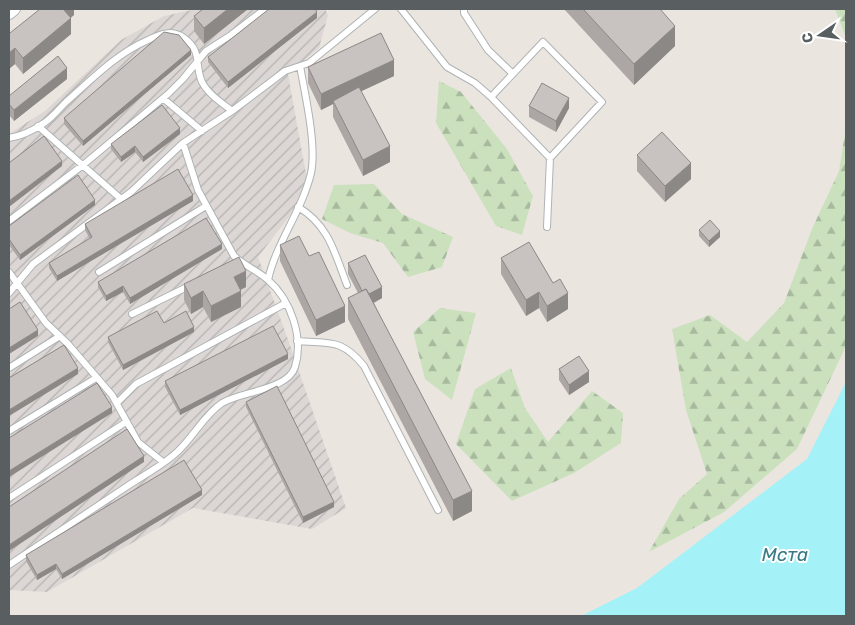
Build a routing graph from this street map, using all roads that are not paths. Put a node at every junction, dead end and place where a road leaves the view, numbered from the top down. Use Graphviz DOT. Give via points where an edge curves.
graph roads {
  1 [pos="14,9"];
  2 [pos="264,9"];
  3 [pos="375,9"];
  4 [pos="401,9"];
  5 [pos="464,9"];
  6 [pos="9,13"];
  7 [pos="198,61"];
  8 [pos="300,66"];
  9 [pos="513,74"];
  10 [pos="491,97"];
  11 [pos="164,99"];
  12 [pos="232,111"];
  13 [pos="38,126"];
  14 [pos="202,131"];
  15 [pos="9,138"];
  16 [pos="183,143"];
  17 [pos="550,158"];
  18 [pos="84,165"];
  19 [pos="121,199"];
  20 [pos="206,206"];
  21 [pos="298,207"];
  22 [pos="9,221"];
  23 [pos="547,226"];
  24 [pos="234,256"];
  25 [pos="228,262"];
  26 [pos="9,272"];
  27 [pos="99,272"];
  28 [pos="200,280"];
  29 [pos="268,280"];
  30 [pos="17,284"];
  31 [pos="347,285"];
  32 [pos="9,293"];
  33 [pos="286,303"];
  34 [pos="132,314"];
  35 [pos="60,336"];
  36 [pos="297,341"];
  37 [pos="9,368"];
  38 [pos="96,378"];
  39 [pos="117,403"];
  40 [pos="126,422"];
  41 [pos="9,431"];
  42 [pos="163,462"];
  43 [pos="9,498"];
  44 [pos="438,510"];
  45 [pos="9,565"];
  1 -- 6 [label="street"];
  2 -- 7 [label="lane" via="206,51"];
  3 -- 8 [label="lane" via="309,63"];
  4 -- 10 [label="lane" via="447,67 475,83"];
  5 -- 9 [label="lane" via="488,50"];
  7 -- 11 [label="lane"];
  7 -- 12 [label="lane" via="202,82 208,91"];
  7 -- 13 [label="lane" via="196,52 182,36 172,32 161,34 108,64"];
  8 -- 12 [label="lane" via="285,71"];
  8 -- 21 [label="lane" via="312,153 311,172"];
  9 -- 10 [label="lane"];
  9 -- 17 [label="lane" via="543,42 602,102"];
  10 -- 17 [label="lane"];
  11 -- 14 [label="lane"];
  11 -- 18 [label="lane"];
  12 -- 14 [label="lane"];
  13 -- 15 [label="lane"];
  13 -- 18 [label="lane"];
  14 -- 16 [label="lane"];
  16 -- 19 [label="lane"];
  16 -- 20 [label="lane"];
  17 -- 23 [label="lane"];
  18 -- 19 [label="lane"];
  18 -- 22 [label="lane"];
  19 -- 30 [label="lane" via="33,264"];
  20 -- 24 [label="lane"];
  20 -- 27 [label="lane"];
  21 -- 29 [label="lane" via="275,256"];
  21 -- 31 [label="lane" via="310,214 325,231"];
  24 -- 25 [label="lane"];
  24 -- 29 [label="lane"];
  26 -- 30 [label="lane"];
  28 -- 34 [label="lane"];
  29 -- 33 [label="lane"];
  30 -- 32 [label="lane"];
  30 -- 35 [label="lane" via="46,323"];
  33 -- 36 [label="lane" via="294,320"];
  33 -- 39 [label="lane" via="136,384"];
  35 -- 37 [label="lane"];
  35 -- 38 [label="lane"];
  36 -- 42 [label="lane" via="295,366 288,377 270,387 223,403 176,453"];
  36 -- 44 [label="lane" via="335,344 346,347 355,355 364,366"];
  38 -- 39 [label="lane"];
  38 -- 41 [label="lane"];
  39 -- 40 [label="lane"];
  40 -- 42 [label="lane" via="138,442"];
  40 -- 43 [label="lane"];
  42 -- 45 [label="lane"];
}
